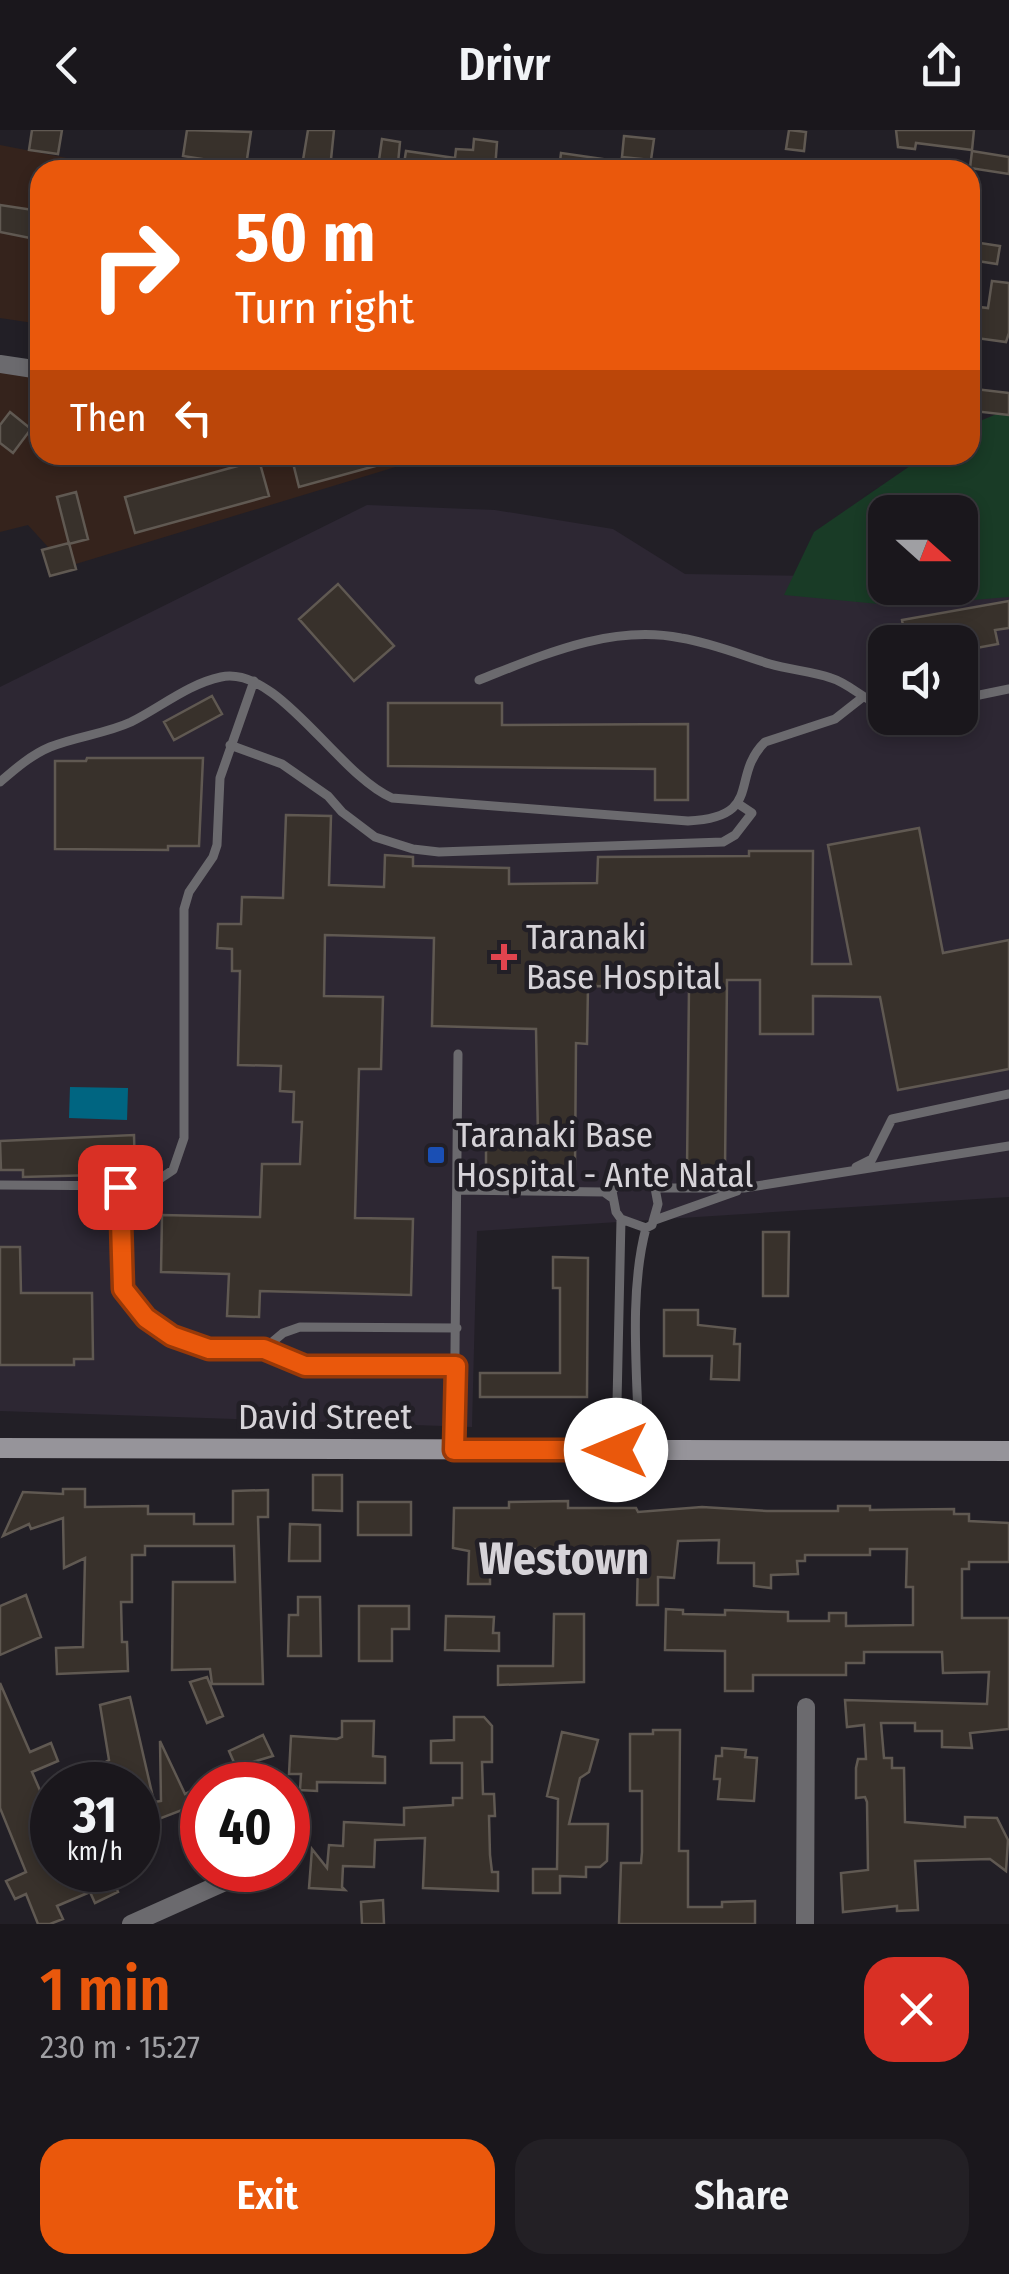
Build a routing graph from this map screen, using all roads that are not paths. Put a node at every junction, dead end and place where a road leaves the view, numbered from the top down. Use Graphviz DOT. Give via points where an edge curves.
graph roads {
  1 [pos="0,364"];
  2 [pos="30,368"];
  3 [pos="479,680"];
  4 [pos="254,681"];
  5 [pos="1009,689"];
  6 [pos="978,695"];
  7 [pos="863,698"];
  8 [pos="868,700"];
  9 [pos="230,745"];
  10 [pos="0,782"];
  11 [pos="736,802"];
  12 [pos="458,1054"];
  13 [pos="1009,1094"];
  14 [pos="1009,1146"];
  15 [pos="854,1169"];
  16 [pos="0,1186"];
  17 [pos="120,1187"];
  18 [pos="655,1188"];
  19 [pos="744,1188"];
  20 [pos="458,1190"];
  21 [pos="612,1198"];
  22 [pos="621,1219"];
  23 [pos="655,1220"];
  24 [pos="646,1228"];
  25 [pos="457,1328"];
  26 [pos="264,1349"];
  27 [pos="456,1366"];
  28 [pos="0,1448"];
  29 [pos="639,1449"];
  30 [pos="454,1450"];
  31 [pos="616,1450"];
  32 [pos="1009,1451"];
  33 [pos="806,1708"];
  34 [pos="202,1892"];
  35 [pos="130,1924"];
  36 [pos="804,1924"];
  1 -- 2 [label="street"];
  3 -- 7 [label="lane" via="585,643 653,634 835,679"];
  4 -- 9 [label="lane"];
  4 -- 10 [label="lane" via="209,681 129,723 49,748"];
  4 -- 11 [label="lane" via="282,700 362,782 392,798 688,821 713,820"];
  5 -- 6 [label="lane"];
  7 -- 8 [label="lane"];
  7 -- 11 [label="lane" via="835,720 765,742"];
  9 -- 11 [label="lane" via="302,776 375,837 438,852 723,842 752,813"];
  9 -- 17 [label="lane" via="220,778 218,845 184,909 184,1138 173,1170 149,1186"];
  12 -- 20 [label="lane"];
  13 -- 15 [label="lane" via="892,1120 872,1159"];
  14 -- 15 [label="lane"];
  15 -- 19 [label="lane"];
  16 -- 17 [label="lane"];
  17 -- 26 [label="lane" via="123,1289 146,1318 209,1349"];
  18 -- 19 [label="lane"];
  18 -- 21 [label="lane" via="625,1180"];
  18 -- 23 [label="lane"];
  19 -- 23 [label="lane"];
  20 -- 21 [label="lane" via="604,1192"];
  20 -- 25 [label="lane"];
  21 -- 22 [label="lane"];
  22 -- 24 [label="lane"];
  22 -- 31 [label="lane"];
  23 -- 24 [label="lane"];
  24 -- 29 [label="lane" via="638,1286"];
  25 -- 26 [label="lane" via="300,1327"];
  25 -- 27 [label="lane"];
  26 -- 27 [label="lane" via="305,1366"];
  27 -- 30 [label="lane"];
  28 -- 30 [label="street, David Street"];
  29 -- 31 [label="street, David Street"];
  29 -- 32 [label="street, David Street"];
  30 -- 31 [label="street, David Street"];
  33 -- 36 [label="street"];
  34 -- 35 [label="street"];
}
